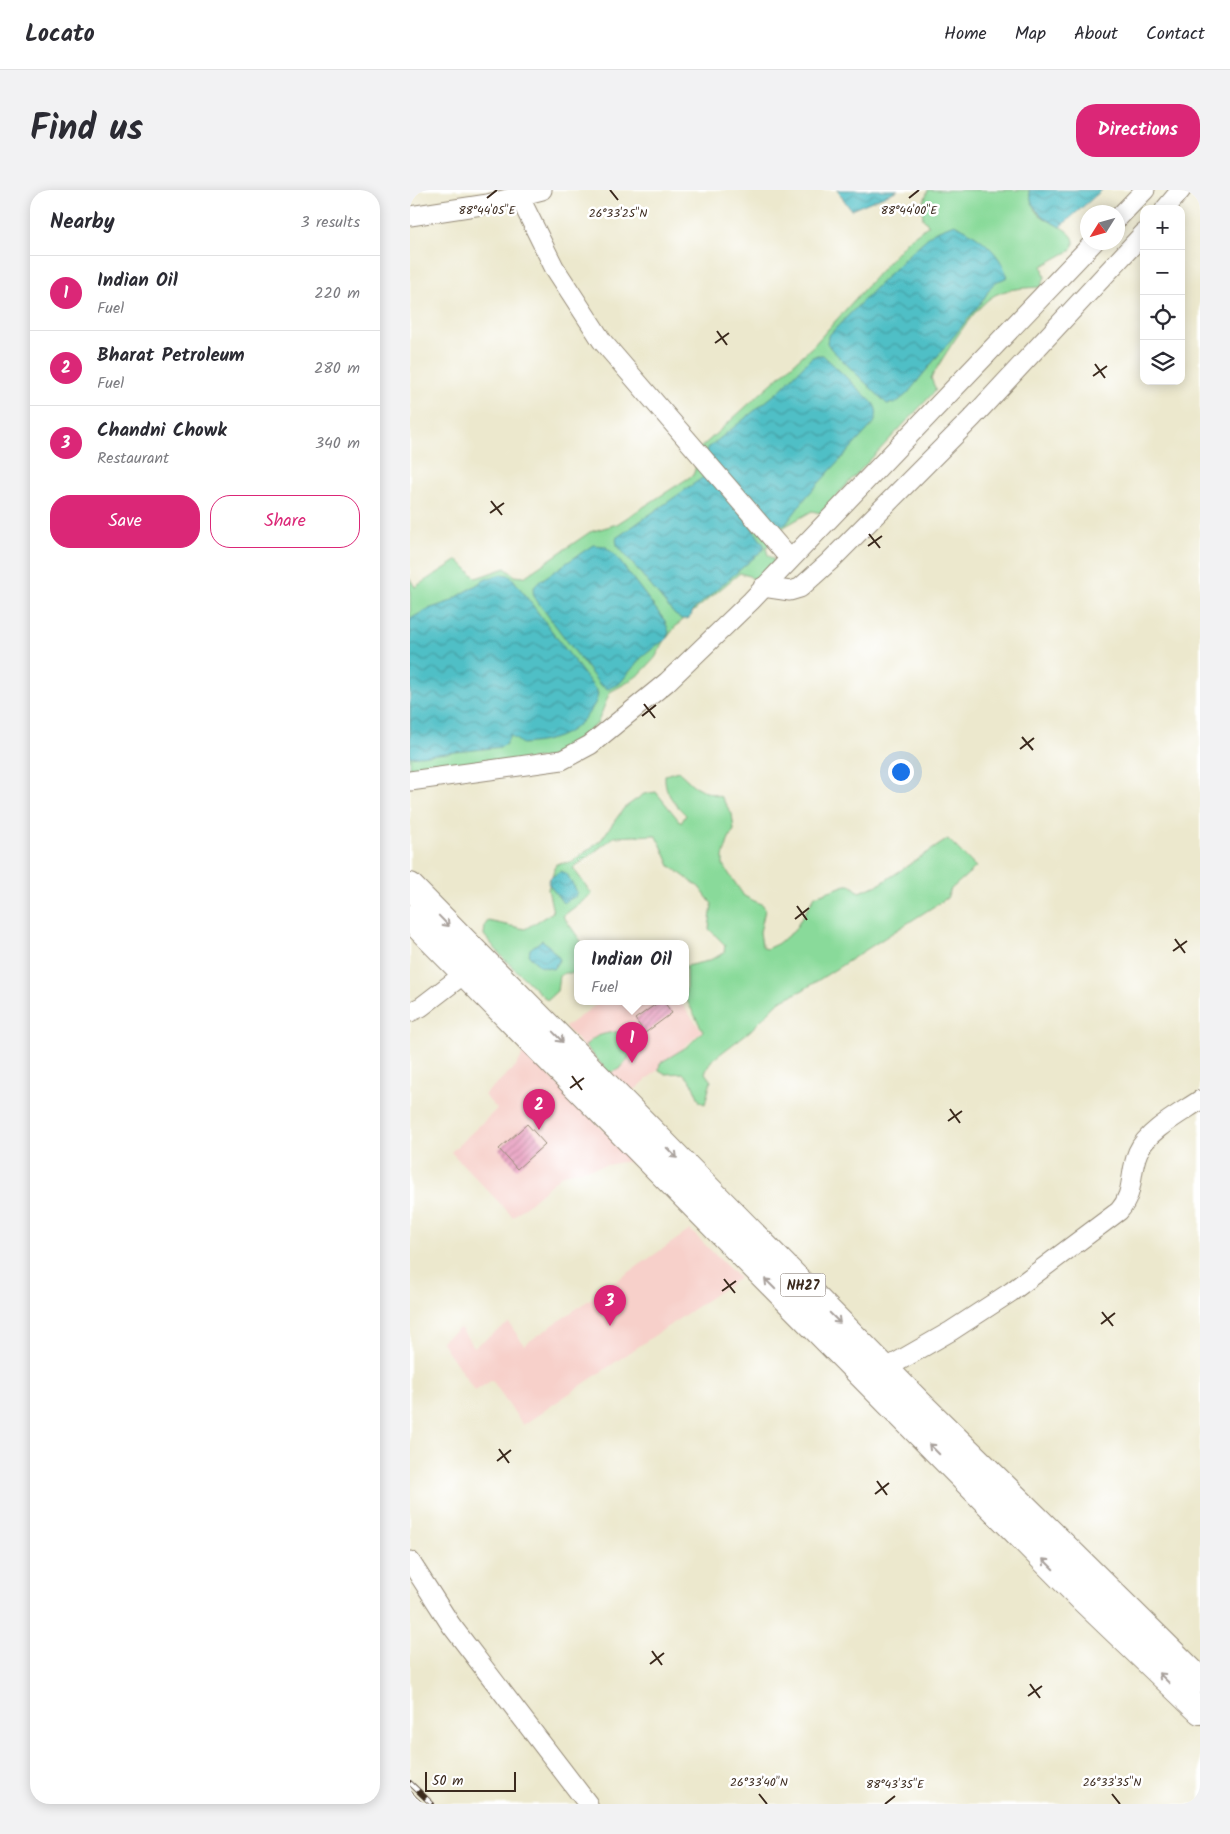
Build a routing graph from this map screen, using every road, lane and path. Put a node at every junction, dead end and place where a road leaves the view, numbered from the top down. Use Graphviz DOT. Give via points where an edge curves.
graph roads {
  1 [pos="542,190"];
  2 [pos="1145,190"];
  3 [pos="1181,190"];
  4 [pos="519,196"];
  5 [pos="1168,205"];
  6 [pos="1125,211"];
  7 [pos="410,216"];
  8 [pos="1140,237"];
  9 [pos="1086,250"];
  10 [pos="790,559"];
  11 [pos="763,587"];
  12 [pos="410,782"];
  13 [pos="410,886"];
  14 [pos="410,918"];
  15 [pos="464,974"];
  16 [pos="410,1012"];
  17 [pos="1197,1107"];
  18 [pos="885,1369"];
  19 [pos="410,1561"];
  20 [pos="1200,1680"];
  21 [pos="1200,1711"];
  22 [pos="588,1804"];
  1 -- 4 [label="street"];
  2 -- 6 [label="street"];
  3 -- 5 [label="street"];
  4 -- 7 [label="street"];
  4 -- 10 [label="street" via="554,267 602,341"];
  8 -- 11 [label="street" via="972,418 830,561 800,588 790,591"];
  9 -- 10 [label="street"];
  10 -- 11 [label="street"];
  11 -- 12 [label="street" via="667,682 590,745 562,760"];
  13 -- 18 [label="highway, NH27, one-way"];
  14 -- 15 [label="highway, NH27"];
  15 -- 16 [label="street"];
  21 -- 15 [label="highway, NH27, one-way" via="1083,1599"];
  17 -- 18 [label="street" via="1154,1133 1143,1144 1132,1176 1132,1188 1119,1211 1010,1292"];
  18 -- 20 [label="highway, NH27"];
  19 -- 22 [label="street" via="452,1625"];
}
